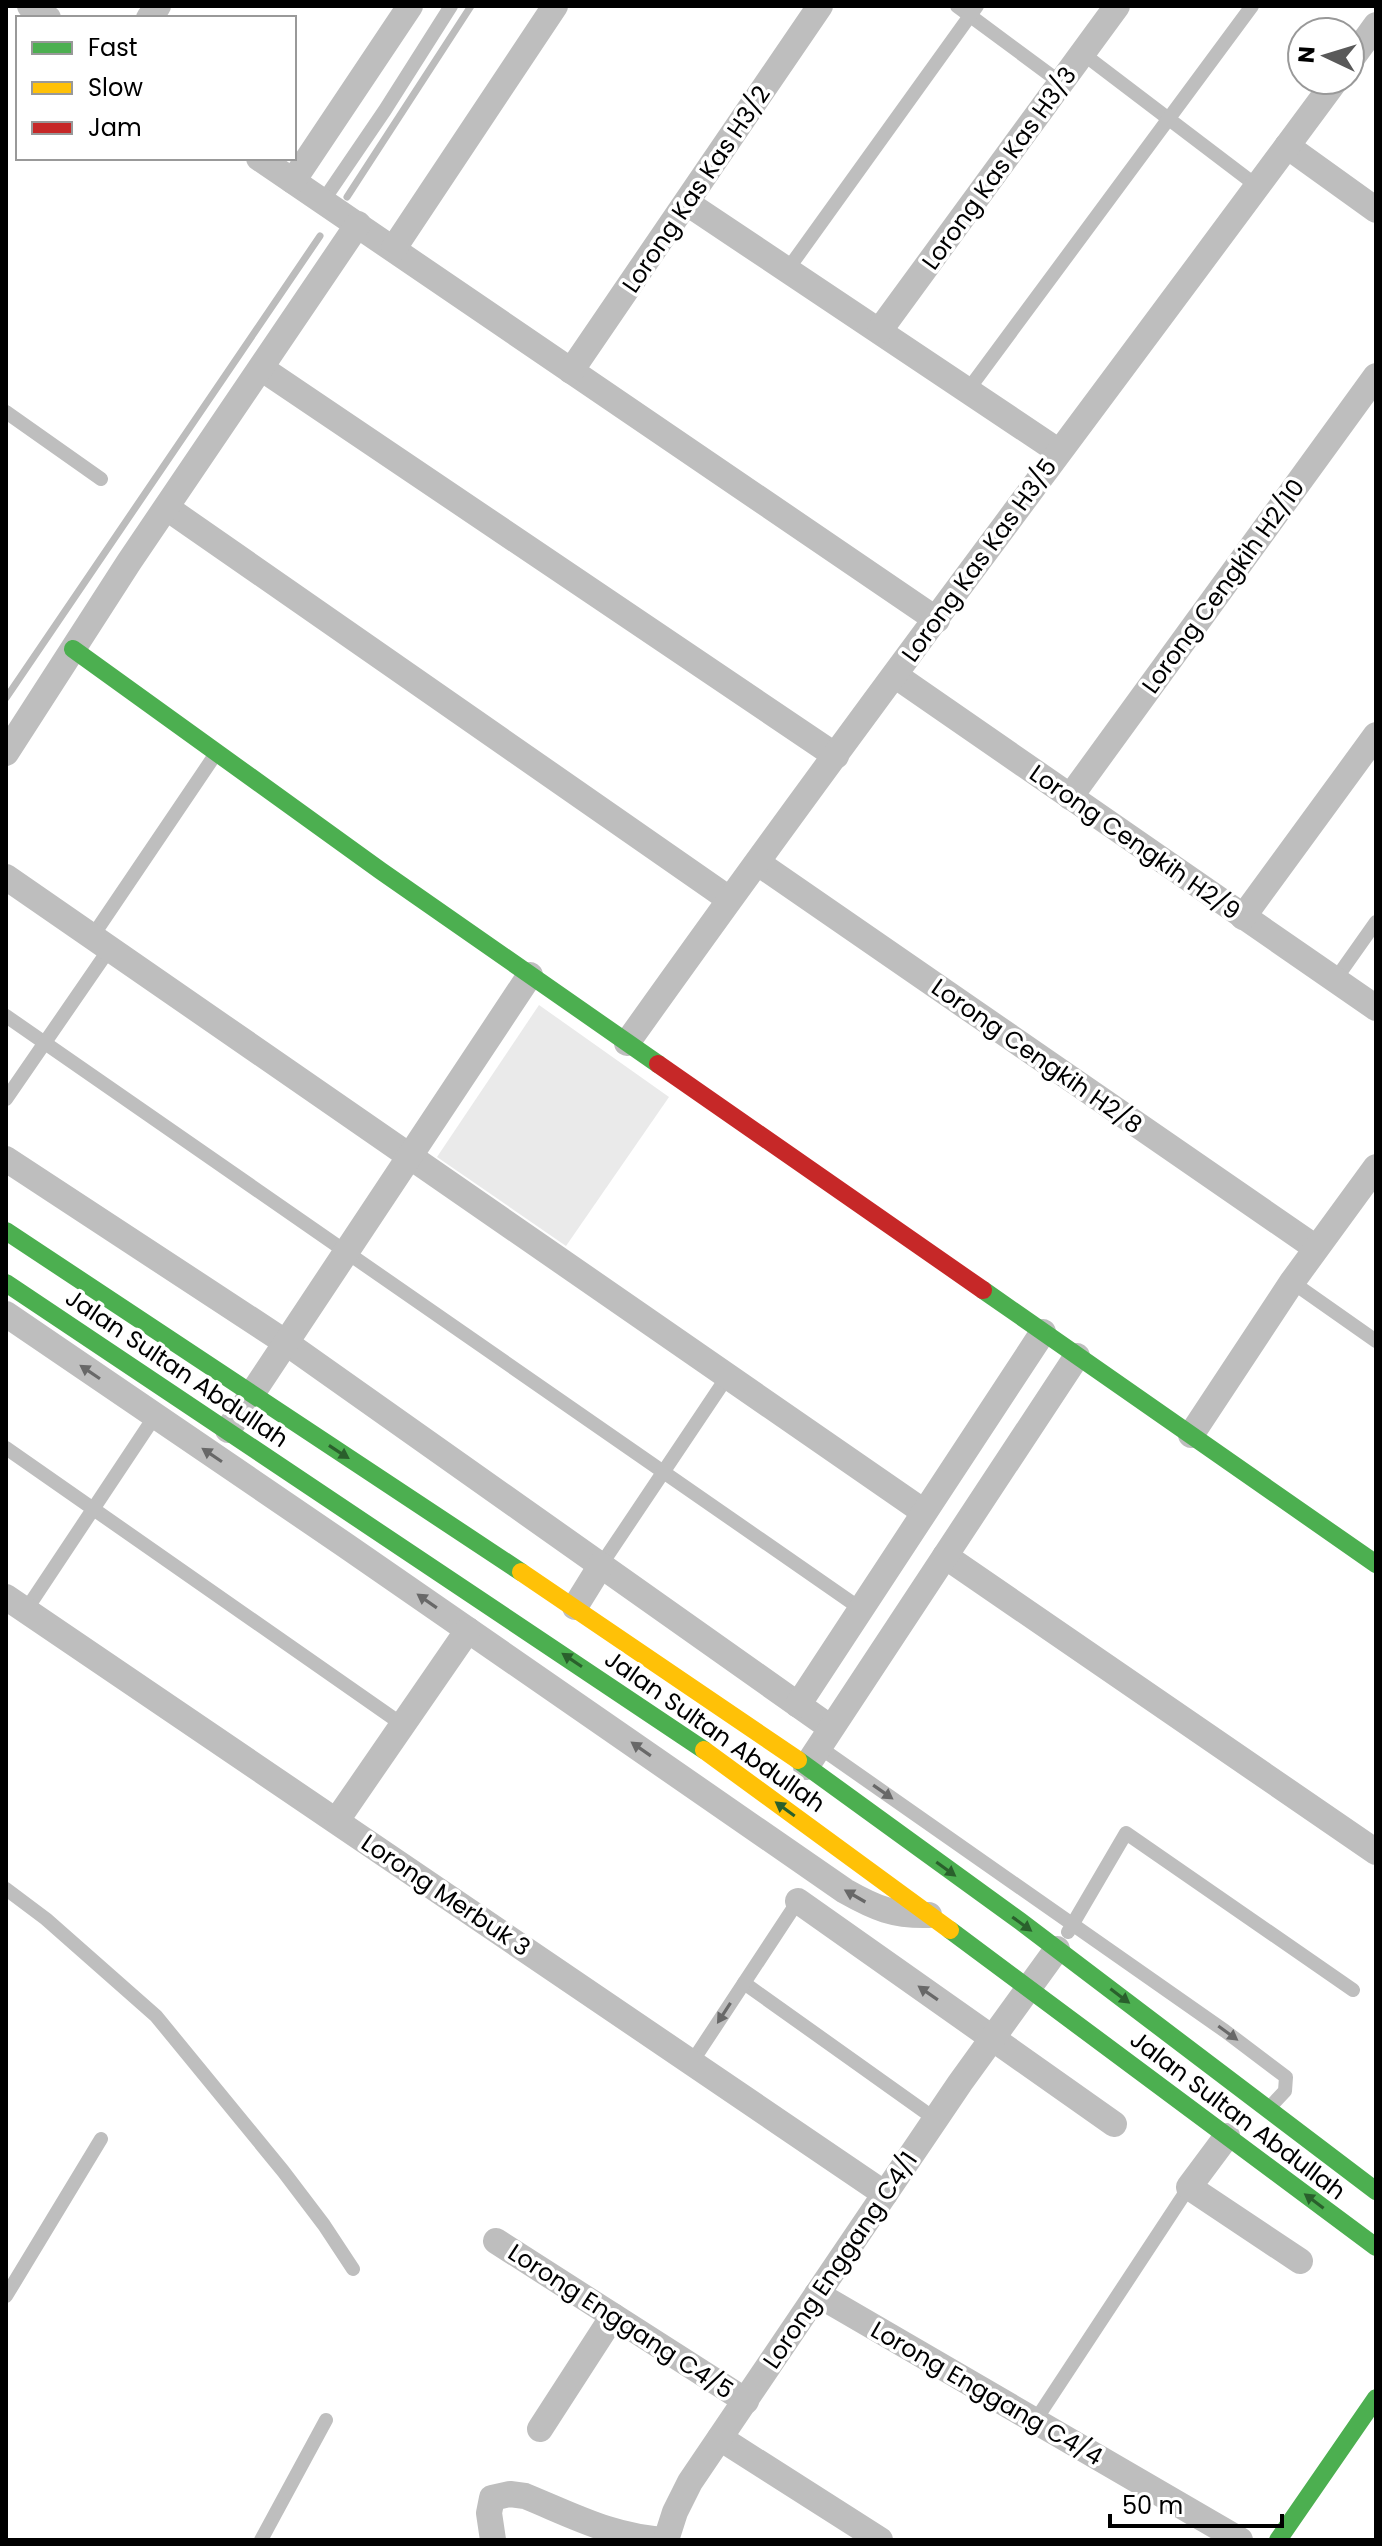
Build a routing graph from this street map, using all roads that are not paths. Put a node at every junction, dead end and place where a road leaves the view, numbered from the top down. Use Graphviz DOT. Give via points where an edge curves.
graph roads {
  1 [pos="410,6"];
  2 [pos="451,6"];
  3 [pos="555,6"];
  4 [pos="820,6"];
  5 [pos="957,6"];
  6 [pos="1117,6"];
  7 [pos="1252,6"];
  8 [pos="973,11"];
  9 [pos="1082,53"];
  10 [pos="1061,83"];
  11 [pos="1324,96"];
  12 [pos="1169,119"];
  13 [pos="1287,146"];
  14 [pos="262,160"];
  15 [pos="293,181"];
  16 [pos="1257,186"];
  17 [pos="323,201"];
  18 [pos="687,203"];
  19 [pos="1376,210"];
  20 [pos="358,224"];
  21 [pos="394,248"];
  22 [pos="788,269"];
  23 [pos="880,330"];
  24 [pos="261,368"];
  25 [pos="571,371"];
  26 [pos="1376,376"];
  27 [pos="968,390"];
  28 [pos="6,412"];
  29 [pos="1058,451"];
  30 [pos="101,479"];
  31 [pos="167,508"];
  32 [pos="937,620"];
  33 [pos="73,649"];
  34 [pos="896,676"];
  35 [pos="1376,735"];
  36 [pos="6,753"];
  37 [pos="217,753"];
  38 [pos="836,756"];
  39 [pos="1070,797"];
  40 [pos="758,863"];
  41 [pos="6,877"];
  42 [pos="729,899"];
  43 [pos="1243,917"];
  44 [pos="1376,922"];
  45 [pos="101,943"];
  46 [pos="530,975"];
  47 [pos="1335,980"];
  48 [pos="1376,1008"];
  49 [pos="6,1016"];
  50 [pos="46,1042"];
  51 [pos="627,1043"];
  52 [pos="6,1099"];
  53 [pos="408,1157"];
  54 [pos="6,1159"];
  55 [pos="1376,1167"];
  56 [pos="6,1231"];
  57 [pos="1316,1248"];
  58 [pos="345,1253"];
  59 [pos="1292,1282"];
  60 [pos="6,1283"];
  61 [pos="6,1314"];
  62 [pos="1043,1332"];
  63 [pos="1376,1341"];
  64 [pos="285,1342"];
  65 [pos="1077,1356"];
  66 [pos="727,1377"];
  67 [pos="250,1394"];
  68 [pos="155,1416"];
  69 [pos="228,1430"];
  70 [pos="1191,1435"];
  71 [pos="6,1448"];
  72 [pos="664,1472"];
  73 [pos="93,1509"];
  74 [pos="924,1512"];
  75 [pos="1372,1551"];
  76 [pos="945,1556"];
  77 [pos="601,1565"];
  78 [pos="16,1604"];
  79 [pos="575,1607"];
  80 [pos="861,1609"];
  81 [pos="468,1630"];
  82 [pos="798,1705"];
  83 [pos="403,1725"];
  84 [pos="819,1747"];
  85 [pos="337,1820"];
  86 [pos="1376,1852"];
  87 [pos="6,1889"];
  88 [pos="798,1901"];
  89 [pos="929,1915"];
  90 [pos="1072,1924"];
  91 [pos="1057,1949"];
  92 [pos="744,1983"];
  93 [pos="1028,1989"];
  94 [pos="1353,1990"];
  95 [pos="992,2039"];
  96 [pos="692,2062"];
  97 [pos="1268,2109"];
  98 [pos="935,2119"];
  99 [pos="1114,2124"];
  100 [pos="1227,2136"];
  101 [pos="101,2139"];
  102 [pos="1189,2187"];
  103 [pos="1376,2191"];
  104 [pos="885,2194"];
  105 [pos="496,2241"];
  106 [pos="1376,2248"];
  107 [pos="1300,2261"];
  108 [pos="353,2269"];
  109 [pos="817,2294"];
  110 [pos="6,2296"];
  111 [pos="613,2316"];
  112 [pos="1376,2398"];
  113 [pos="746,2401"];
  114 [pos="326,2420"];
  115 [pos="1035,2421"];
  116 [pos="540,2429"];
  117 [pos="720,2438"];
  118 [pos="261,2540"];
  119 [pos="493,2540"];
  120 [pos="666,2540"];
  121 [pos="880,2540"];
  122 [pos="1240,2540"];
  123 [pos="1278,2540"];
  1 -- 15 [label="street"];
  2 -- 17 [label="lane"];
  3 -- 21 [label="street"];
  4 -- 18 [label="street, Lorong Kas Kas H3/2"];
  5 -- 8 [label="lane"];
  6 -- 9 [label="street, Lorong Kas Kas H3/3"];
  7 -- 12 [label="lane"];
  8 -- 10 [label="lane"];
  8 -- 22 [label="lane"];
  9 -- 10 [label="street, Lorong Kas Kas H3/3"];
  9 -- 12 [label="lane"];
  10 -- 23 [label="street, Lorong Kas Kas H3/3"];
  11 -- 13 [label="street, Lorong Kas Kas H3/5"];
  12 -- 16 [label="lane"];
  12 -- 27 [label="lane"];
  13 -- 16 [label="street, Lorong Kas Kas H3/5"];
  13 -- 19 [label="street"];
  14 -- 15 [label="street"];
  15 -- 17 [label="street"];
  16 -- 29 [label="street, Lorong Kas Kas H3/5"];
  17 -- 20 [label="street"];
  18 -- 22 [label="street"];
  18 -- 25 [label="street, Lorong Kas Kas H3/2"];
  20 -- 21 [label="street"];
  20 -- 24 [label="street"];
  21 -- 25 [label="street"];
  22 -- 23 [label="street"];
  23 -- 27 [label="street"];
  24 -- 31 [label="street"];
  24 -- 38 [label="street"];
  25 -- 32 [label="street"];
  26 -- 39 [label="street, Lorong Cengkih H2/10"];
  27 -- 29 [label="street"];
  28 -- 30 [label="lane"];
  29 -- 32 [label="street, Lorong Kas Kas H3/5"];
  31 -- 33 [label="street"];
  31 -- 42 [label="street"];
  32 -- 34 [label="street, Lorong Kas Kas H3/5"];
  33 -- 36 [label="street"];
  33 -- 37 [label="main road"];
  34 -- 38 [label="street, Lorong Kas Kas H3/5"];
  34 -- 39 [label="street, Lorong Cengkih H2/9"];
  35 -- 43 [label="street"];
  37 -- 45 [label="lane"];
  37 -- 46 [label="main road"];
  38 -- 40 [label="street, Lorong Kas Kas H3/5"];
  39 -- 43 [label="street, Lorong Cengkih H2/9"];
  40 -- 42 [label="street, Lorong Kas Kas H3/5"];
  40 -- 57 [label="street, Lorong Cengkih H2/8"];
  41 -- 45 [label="street"];
  42 -- 51 [label="street, Lorong Kas Kas H3/5"];
  43 -- 47 [label="street, Lorong Cengkih H2/9"];
  44 -- 47 [label="lane"];
  45 -- 50 [label="lane"];
  45 -- 53 [label="street"];
  46 -- 51 [label="main road"];
  46 -- 53 [label="street"];
  47 -- 48 [label="street, Lorong Cengkih H2/9"];
  49 -- 50 [label="lane"];
  50 -- 52 [label="lane"];
  50 -- 58 [label="lane"];
  51 -- 62 [label="main road"];
  53 -- 58 [label="street"];
  53 -- 66 [label="street"];
  54 -- 64 [label="street"];
  55 -- 57 [label="street"];
  56 -- 67 [label="main road, Jalan Sultan Abdullah"];
  57 -- 59 [label="street"];
  58 -- 64 [label="street"];
  58 -- 72 [label="lane"];
  59 -- 63 [label="lane"];
  59 -- 70 [label="street"];
  60 -- 69 [label="main road, Jalan Sultan Abdullah"];
  68 -- 61 [label="street, one-way"];
  62 -- 65 [label="main road"];
  62 -- 74 [label="street"];
  64 -- 67 [label="street"];
  64 -- 77 [label="street"];
  65 -- 70 [label="main road"];
  65 -- 76 [label="street"];
  66 -- 72 [label="lane"];
  66 -- 74 [label="street"];
  67 -- 69 [label="street"];
  67 -- 79 [label="main road, Jalan Sultan Abdullah, one-way"];
  68 -- 73 [label="lane"];
  81 -- 68 [label="street, one-way"];
  89 -- 69 [label="main road, Jalan Sultan Abdullah, one-way" via="676,1730"];
  70 -- 75 [label="main road"];
  71 -- 73 [label="lane"];
  72 -- 77 [label="lane"];
  72 -- 80 [label="lane"];
  73 -- 78 [label="lane"];
  73 -- 83 [label="lane"];
  74 -- 80 [label="street"];
  76 -- 84 [label="street"];
  76 -- 86 [label="street"];
  77 -- 79 [label="street"];
  77 -- 82 [label="street"];
  78 -- 85 [label="street, Lorong Merbuk 3"];
  79 -- 84 [label="main road, Jalan Sultan Abdullah"];
  80 -- 82 [label="street"];
  81 -- 83 [label="street"];
  89 -- 81 [label="street, one-way" via="876,1909 845,1891"];
  82 -- 84 [label="street"];
  83 -- 85 [label="street"];
  84 -- 90 [label="lane, one-way"];
  84 -- 91 [label="main road, Jalan Sultan Abdullah, one-way"];
  85 -- 96 [label="street, Lorong Merbuk 3"];
  87 -- 108 [label="lane" via="156,2016 283,2171"];
  88 -- 92 [label="lane"];
  95 -- 88 [label="street, one-way"];
  89 -- 93 [label="main road, Jalan Sultan Abdullah"];
  90 -- 91 [label="lane"];
  90 -- 94 [label="lane" via="1126,1833"];
  90 -- 97 [label="lane, one-way" via="1286,2077 1285,2091"];
  91 -- 93 [label="street, Lorong Enggang C4/1"];
  91 -- 97 [label="main road, Jalan Sultan Abdullah, one-way"];
  92 -- 96 [label="lane, one-way"];
  92 -- 98 [label="lane"];
  93 -- 95 [label="street, Lorong Enggang C4/1"];
  93 -- 100 [label="main road, Jalan Sultan Abdullah"];
  95 -- 98 [label="street, Lorong Enggang C4/1"];
  95 -- 99 [label="street"];
  96 -- 104 [label="street, Lorong Merbuk 3"];
  97 -- 103 [label="main road, Jalan Sultan Abdullah"];
  98 -- 104 [label="street, Lorong Enggang C4/1"];
  100 -- 102 [label="street"];
  106 -- 100 [label="main road, Jalan Sultan Abdullah, one-way"];
  101 -- 110 [label="lane"];
  102 -- 107 [label="street"];
  102 -- 115 [label="lane"];
  104 -- 109 [label="street, Lorong Enggang C4/1"];
  105 -- 111 [label="street, Lorong Enggang C4/5"];
  109 -- 113 [label="street, Lorong Enggang C4/1"];
  109 -- 115 [label="street, Lorong Enggang C4/4"];
  111 -- 113 [label="street, Lorong Enggang C4/5"];
  111 -- 116 [label="street"];
  112 -- 123 [label="main road"];
  113 -- 117 [label="street, Lorong Enggang C4/1"];
  114 -- 118 [label="lane"];
  115 -- 122 [label="street, Lorong Enggang C4/4"];
  117 -- 120 [label="street, Lorong Enggang C4/1" via="690,2482"];
  117 -- 121 [label="street"];
  119 -- 120 [label="street" via="492,2498 510,2494 613,2533"];
}
